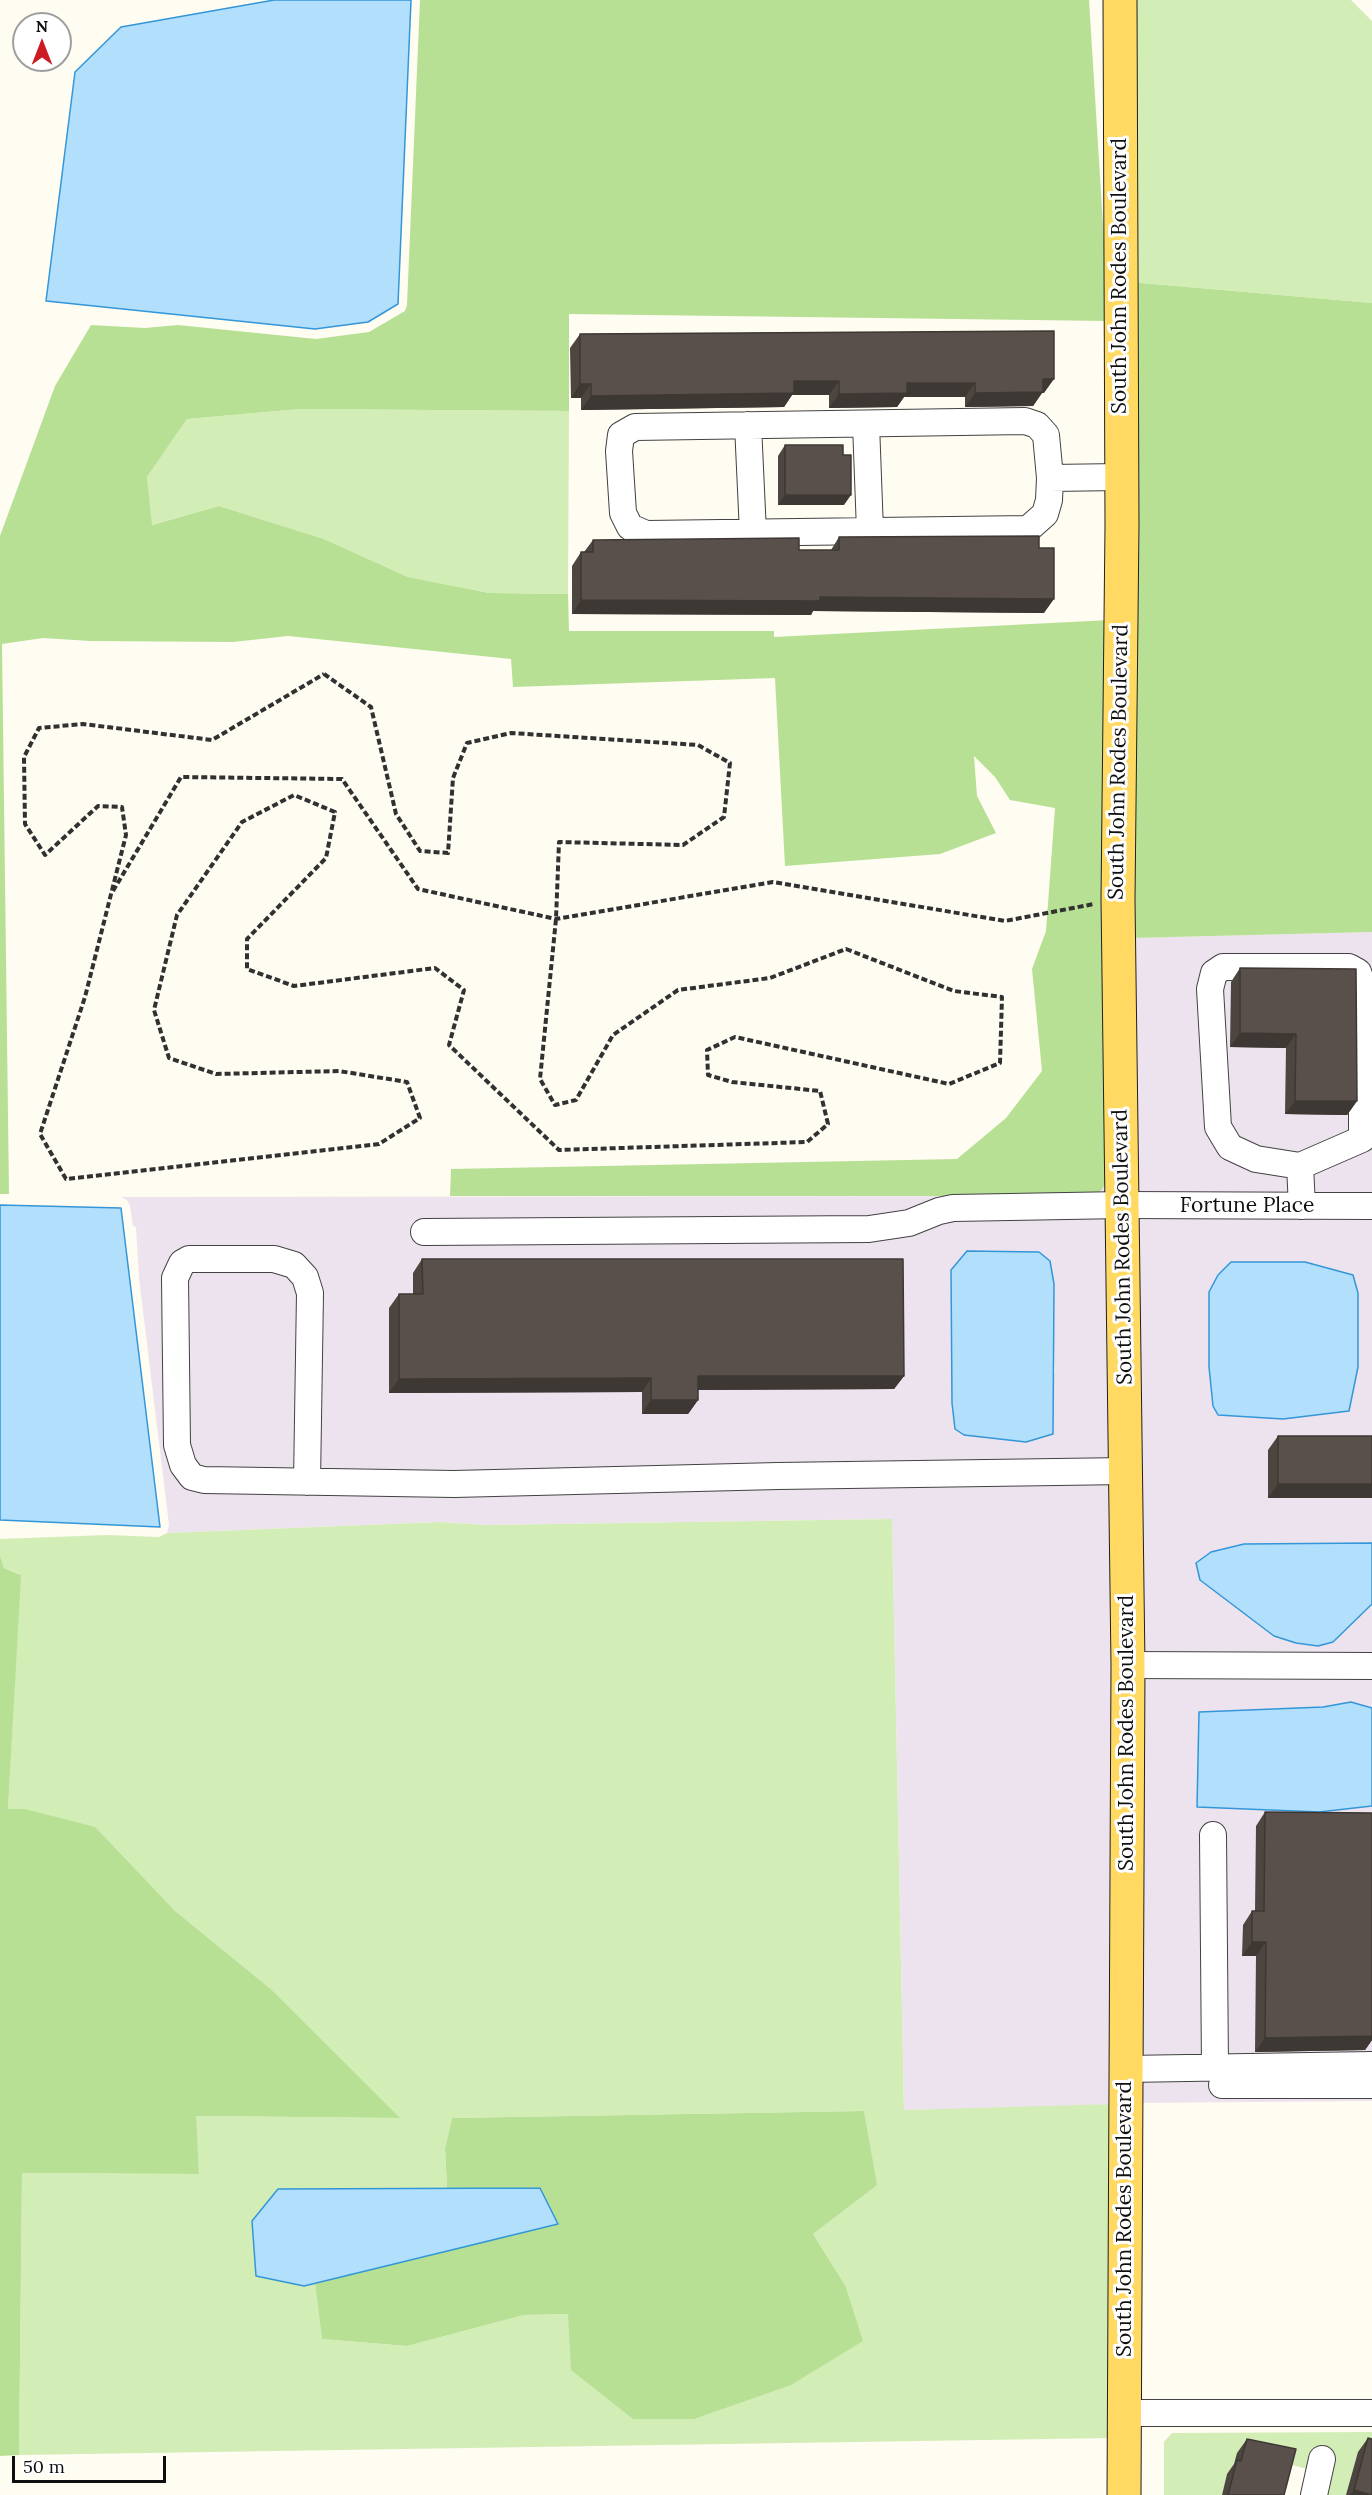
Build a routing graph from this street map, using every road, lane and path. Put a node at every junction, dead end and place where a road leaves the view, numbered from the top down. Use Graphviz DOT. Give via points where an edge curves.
graph roads {
  1 [pos="1120,0"];
  2 [pos="866,424"];
  3 [pos="748,425"];
  4 [pos="1120,477"];
  5 [pos="1050,478"];
  6 [pos="870,531"];
  7 [pos="753,533"];
  8 [pos="111,894"];
  9 [pos="1118,899"];
  10 [pos="556,920"];
  11 [pos="1300,1166"];
  12 [pos="1123,1205"];
  13 [pos="1302,1206"];
  14 [pos="1372,1206"];
  15 [pos="424,1232"];
  16 [pos="1126,1471"];
  17 [pos="307,1482"];
  18 [pos="1128,1665"];
  19 [pos="1371,1667"];
  20 [pos="1213,1835"];
  21 [pos="1372,2065"];
  22 [pos="1215,2067"];
  23 [pos="1139,2069"];
  24 [pos="1372,2085"];
  25 [pos="1124,2413"];
  26 [pos="1372,2413"];
  27 [pos="1322,2459"];
  28 [pos="1124,2495"];
  29 [pos="1314,2495"];
  1 -- 4 [label="main road, South John Rodes Boulevard"];
  2 -- 3 [label="street"];
  2 -- 5 [label="street" via="1025,421 1037,425 1046,435"];
  2 -- 6 [label="street"];
  3 -- 7 [label="street"];
  3 -- 7 [label="street" via="634,427 621,435 619,451 623,513 630,527 646,534"];
  4 -- 5 [label="street"];
  4 -- 9 [label="main road, South John Rodes Boulevard"];
  5 -- 6 [label="street" via="1050,500 1045,514 1028,529"];
  6 -- 7 [label="street"];
  8 -- 10 [label="path" via="181,777 342,779 418,889"];
  8 -- 10 [label="path" via="126,835 122,807 98,806 45,855 25,824 24,757 39,728 83,724 212,740 324,674 371,707 396,814 420,851 448,853 453,778 467,743 511,733 698,745 730,763 724,817 683,845 559,842"];
  8 -- 10 [label="path" via="85,997 40,1134 66,1179 379,1144 420,1118 407,1082 339,1071 216,1074 169,1058 154,1010 177,915 242,822 294,795 335,812 326,858 247,939 247,969 294,986 435,968 464,990 449,1045 559,1150 807,1142 828,1124 820,1092 732,1082 708,1075 707,1050 735,1037 949,1084 1000,1063 1002,997 954,991 846,949 770,978 678,990 613,1035 576,1100 555,1105 540,1079"];
  9 -- 10 [label="path" via="1005,921 773,882"];
  9 -- 12 [label="main road, South John Rodes Boulevard"];
  11 -- 11 [label="street" via="1362,1139 1362,983 1358,972 1349,966 1223,966 1214,973 1210,989 1218,1127 1230,1147 1256,1159"];
  11 -- 13 [label="street"];
  12 -- 13 [label="street, Fortune Place"];
  12 -- 15 [label="street, Fortune Place" via="953,1208 909,1223 869,1230"];
  12 -- 16 [label="main road, South John Rodes Boulevard"];
  13 -- 14 [label="street, Fortune Place"];
  16 -- 17 [label="street" via="454,1484"];
  16 -- 18 [label="main road, South John Rodes Boulevard"];
  17 -- 17 [label="street" via="204,1480 192,1477 183,1465 177,1445 174,1278 182,1263 189,1259 274,1259 294,1265 304,1277 310,1293"];
  18 -- 19 [label="street"];
  18 -- 23 [label="main road, South John Rodes Boulevard"];
  20 -- 22 [label="street"];
  21 -- 22 [label="street"];
  22 -- 23 [label="street"];
  23 -- 24 [label="street" via="1179,2085"];
  23 -- 25 [label="main road, South John Rodes Boulevard"];
  25 -- 26 [label="street"];
  25 -- 28 [label="main road, South John Rodes Boulevard"];
  27 -- 29 [label="street"];
}
